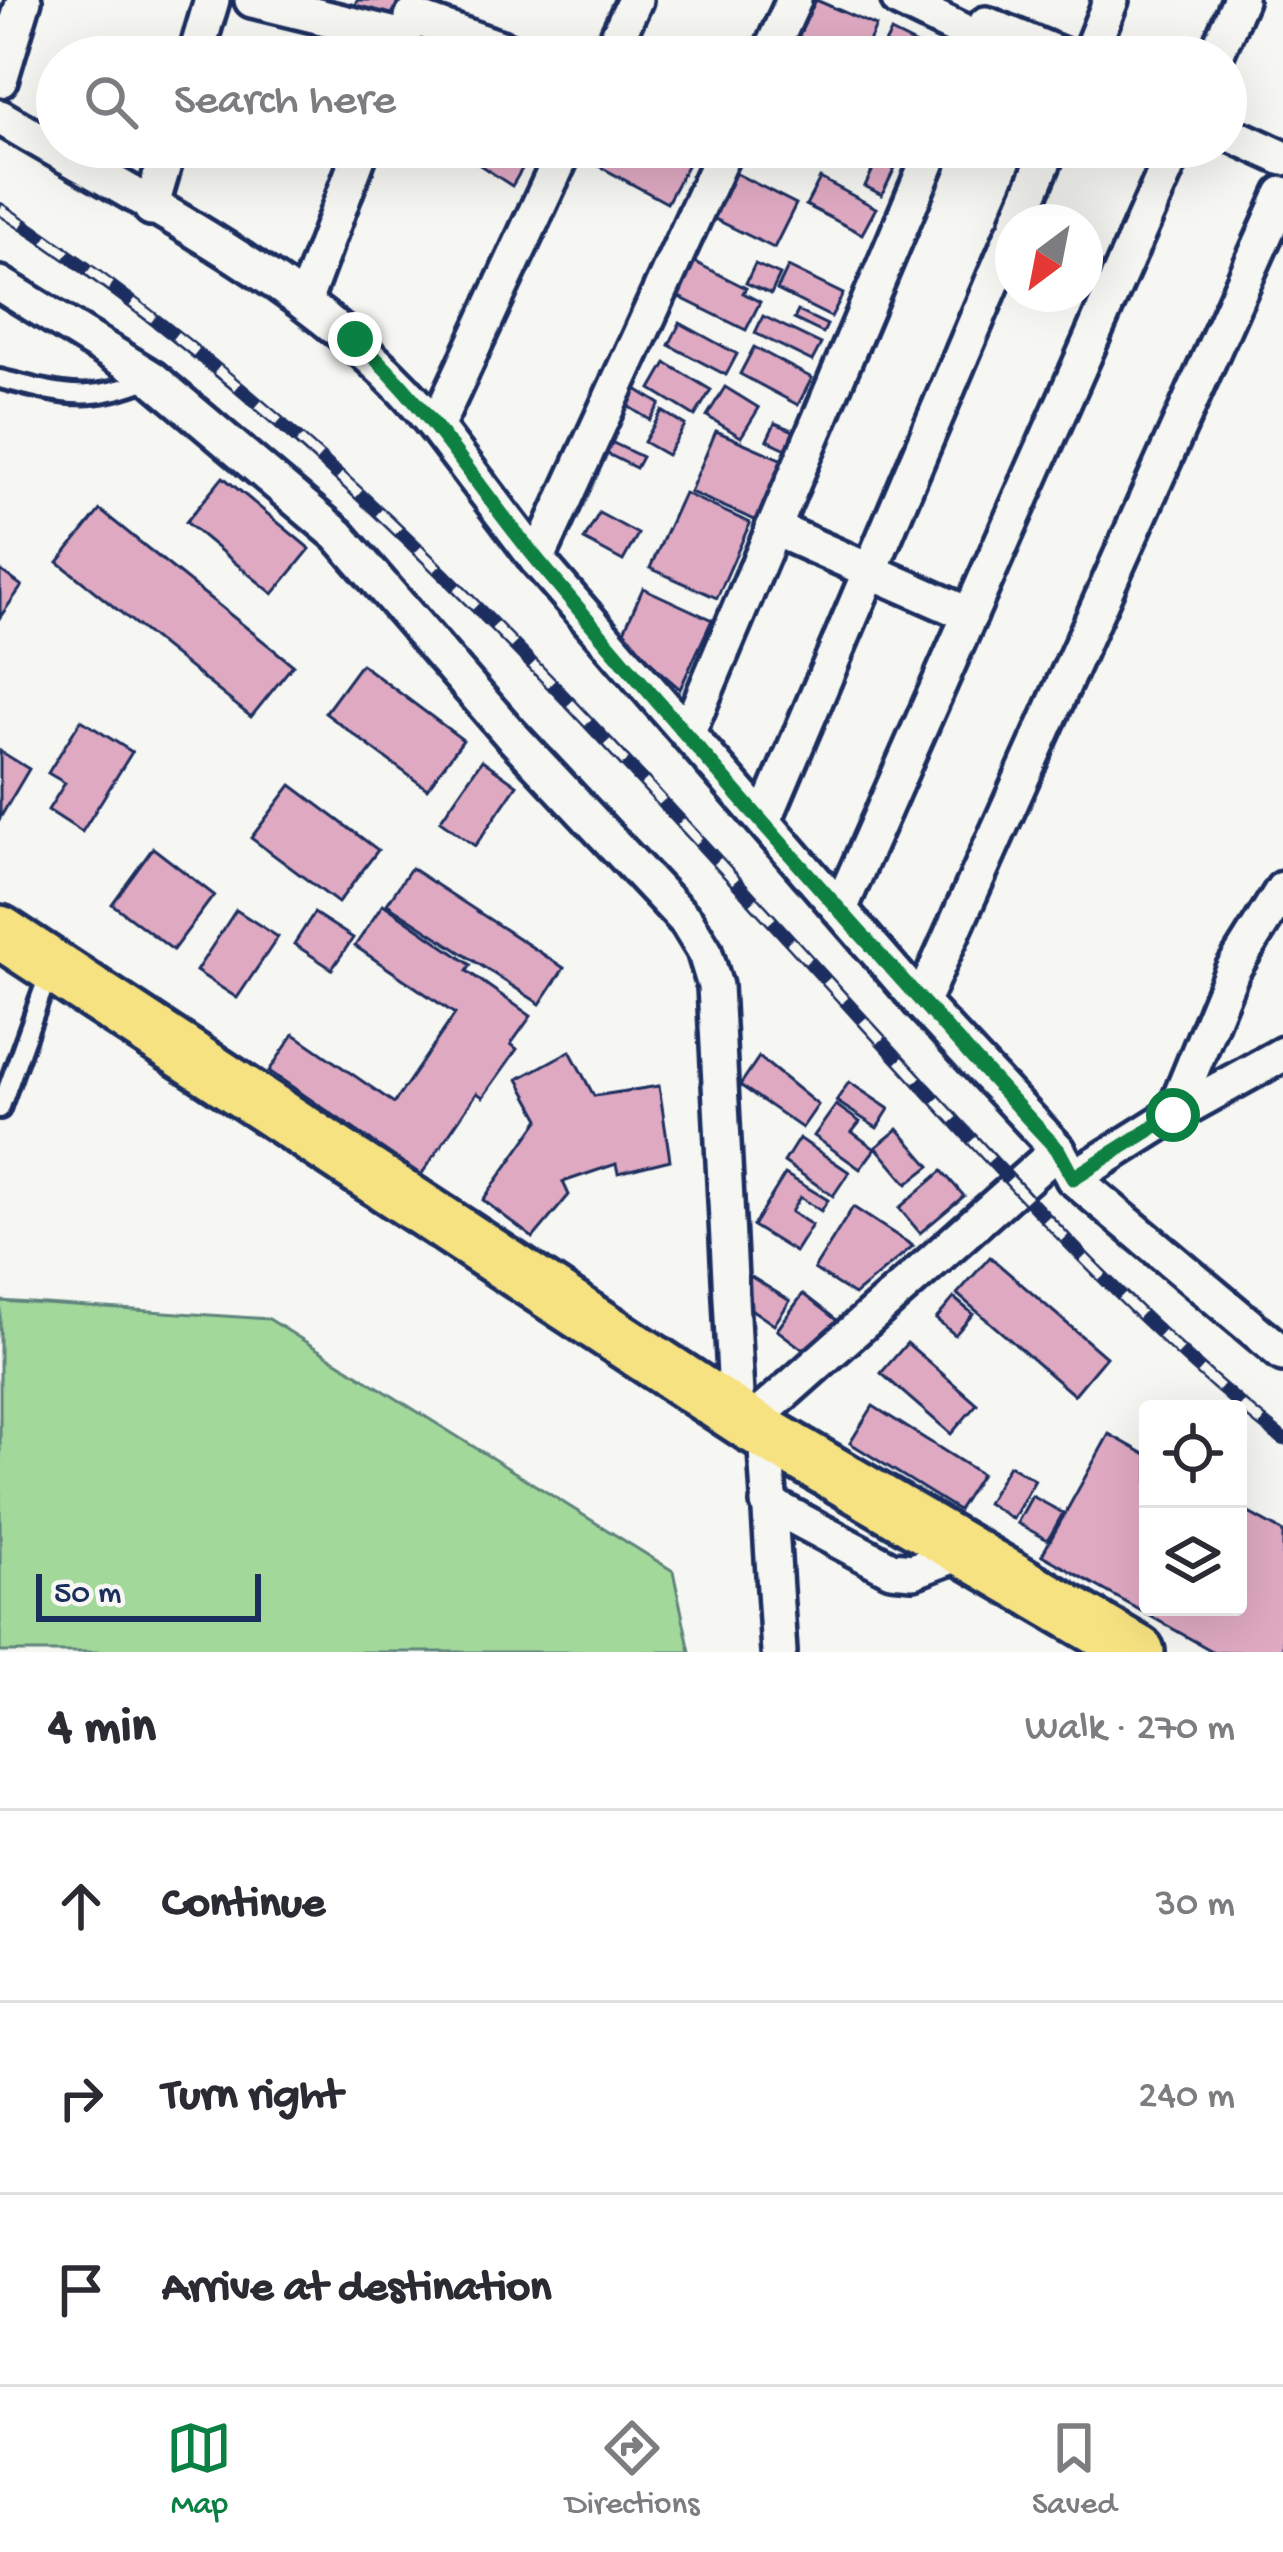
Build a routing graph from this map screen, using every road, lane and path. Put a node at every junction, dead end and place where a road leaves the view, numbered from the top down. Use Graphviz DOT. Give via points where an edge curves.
graph roads {
  1 [pos="24,0"];
  2 [pos="212,0"];
  3 [pos="252,0"];
  4 [pos="635,0"];
  5 [pos="794,0"];
  6 [pos="899,0"];
  7 [pos="1111,0"];
  8 [pos="1240,0"];
  9 [pos="408,28"];
  10 [pos="983,30"];
  11 [pos="201,36"];
  12 [pos="441,36"];
  13 [pos="618,36"];
  14 [pos="778,36"];
  15 [pos="1096,36"];
  16 [pos="1224,36"];
  17 [pos="0,80"];
  18 [pos="0,117"];
  19 [pos="36,139"];
  20 [pos="1247,142"];
  21 [pos="1283,158"];
  22 [pos="85,168"];
  23 [pos="163,168"];
  24 [pos="354,168"];
  25 [pos="556,168"];
  26 [pos="716,168"];
  27 [pos="925,168"];
  28 [pos="1041,168"];
  29 [pos="1167,168"];
  30 [pos="1283,194"];
  31 [pos="1026,204"];
  32 [pos="151,208"];
  33 [pos="995,276"];
  34 [pos="3,289"];
  35 [pos="304,302"];
  36 [pos="152,378"];
  37 [pos="0,379"];
  38 [pos="436,427"];
  39 [pos="773,528"];
  40 [pos="537,560"];
  41 [pos="870,571"];
  42 [pos="970,615"];
  43 [pos="688,732"];
  44 [pos="764,821"];
  45 [pos="1283,889"];
  46 [pos="840,909"];
  47 [pos="0,932"];
  48 [pos="52,964"];
  49 [pos="921,1003"];
  50 [pos="1283,1054"];
  51 [pos="0,1109"];
  52 [pos="1173,1115"];
  53 [pos="1065,1164"];
  54 [pos="1283,1354"];
  55 [pos="750,1424"];
  56 [pos="768,1503"];
  57 [pos="963,1552"];
  58 [pos="779,1652"];
  59 [pos="1138,1652"];
  1 -- 17 [label="street"];
  2 -- 11 [label="street"];
  3 -- 9 [label="street"];
  4 -- 13 [label="street"];
  5 -- 14 [label="street"];
  6 -- 10 [label="street"];
  7 -- 15 [label="street"];
  8 -- 16 [label="street"];
  9 -- 12 [label="street"];
  18 -- 19 [label="street"];
  20 -- 21 [label="street"];
  22 -- 32 [label="street"];
  23 -- 32 [label="street"];
  24 -- 35 [label="street"];
  25 -- 38 [label="street"];
  26 -- 40 [label="street"];
  27 -- 39 [label="street"];
  28 -- 31 [label="street"];
  29 -- 42 [label="street"];
  30 -- 49 [label="street"];
  32 -- 35 [label="street"];
  33 -- 41 [label="street"];
  34 -- 36 [label="street"];
  35 -- 38 [label="street" via="392,372"];
  36 -- 37 [label="lane" via="97,398"];
  36 -- 55 [label="street" via="338,535 704,950 715,986"];
  38 -- 40 [label="street"];
  39 -- 41 [label="street"];
  39 -- 43 [label="street"];
  40 -- 43 [label="street"];
  41 -- 42 [label="street"];
  41 -- 44 [label="street"];
  42 -- 46 [label="street"];
  43 -- 44 [label="street"];
  44 -- 46 [label="street"];
  45 -- 52 [label="street" via="1233,968"];
  46 -- 49 [label="street"];
  47 -- 48 [label="main road"];
  48 -- 51 [label="lane"];
  48 -- 55 [label="main road"];
  49 -- 53 [label="street"];
  50 -- 52 [label="street"];
  52 -- 53 [label="street"];
  53 -- 54 [label="street"];
  53 -- 55 [label="street"];
  55 -- 56 [label="street"];
  55 -- 57 [label="main road"];
  56 -- 57 [label="street" via="891,1569 913,1571"];
  56 -- 58 [label="street"];
  57 -- 59 [label="main road"];
}
